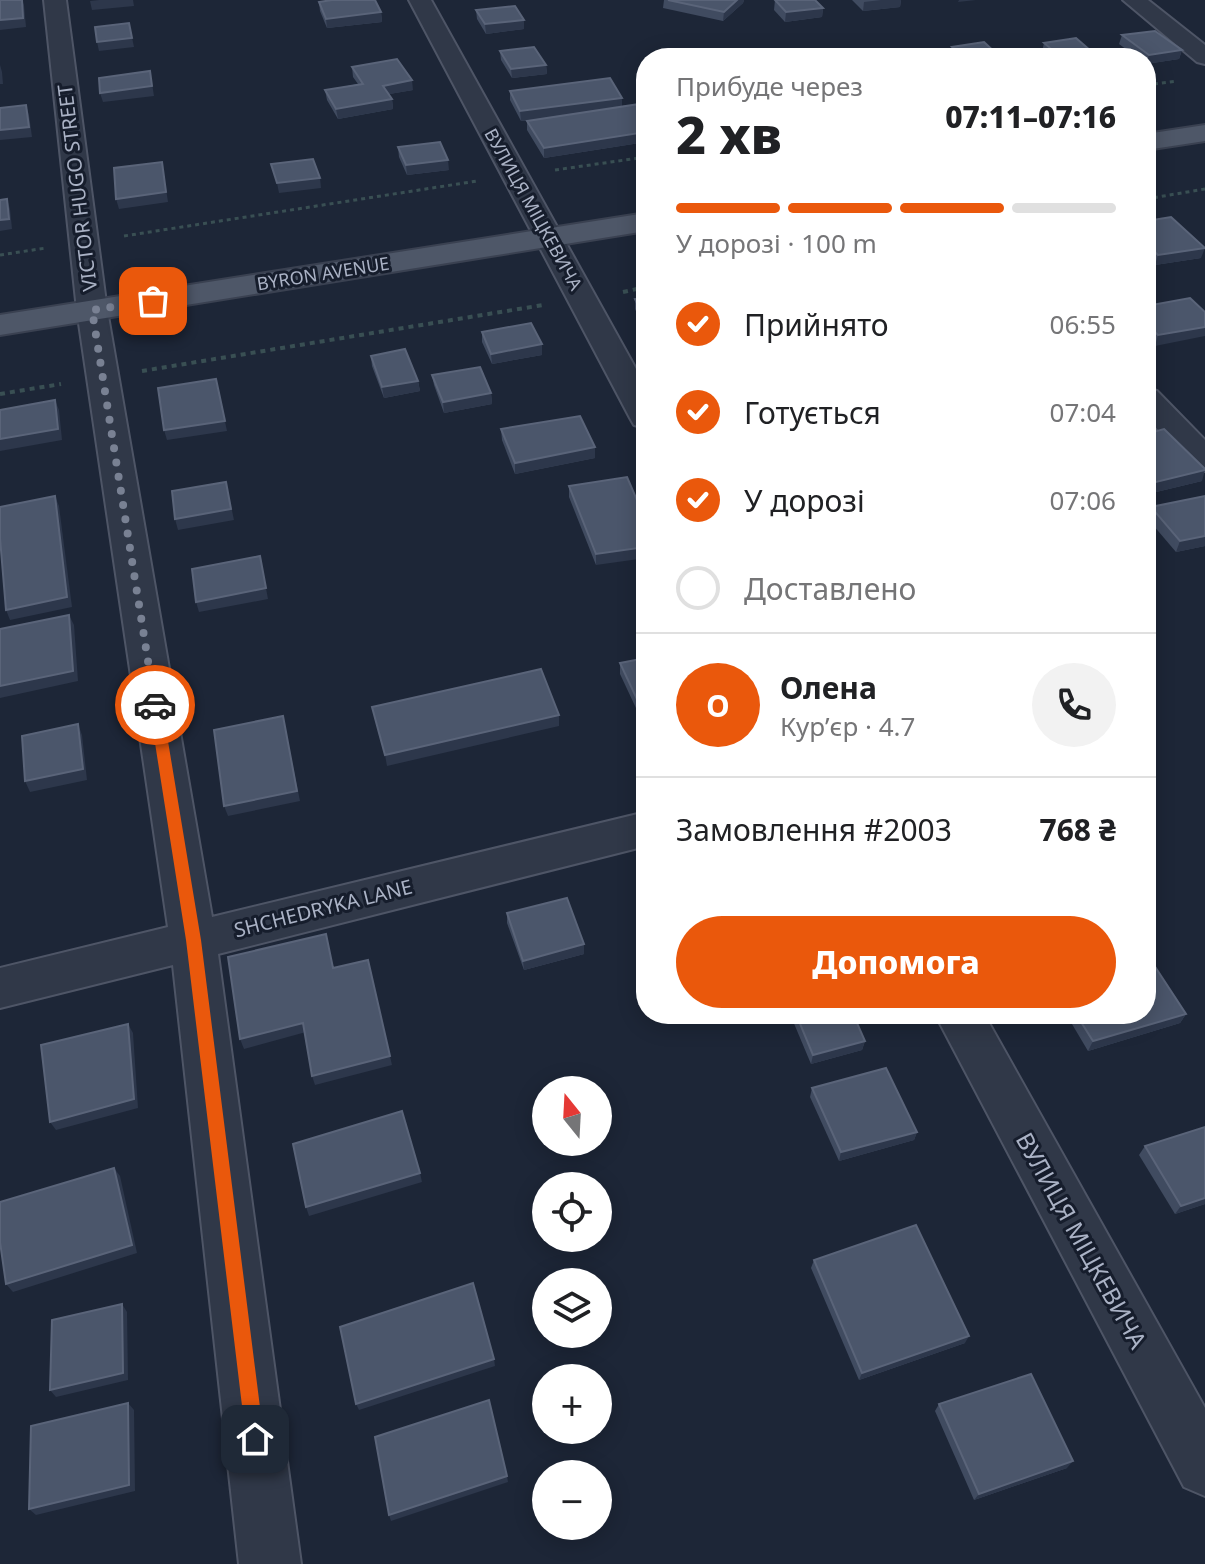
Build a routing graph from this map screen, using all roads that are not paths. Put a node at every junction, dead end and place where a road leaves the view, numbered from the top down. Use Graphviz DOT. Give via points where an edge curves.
graph roads {
  1 [pos="55,0"];
  2 [pos="420,0"];
  3 [pos="1134,0"];
  4 [pos="1205,57"];
  5 [pos="1205,133"];
  6 [pos="1156,140"];
  7 [pos="636,224"];
  8 [pos="549,237"];
  9 [pos="92,310"];
  10 [pos="0,325"];
  11 [pos="636,398"];
  12 [pos="1156,409"];
  13 [pos="1205,460"];
  14 [pos="636,831"];
  15 [pos="193,940"];
  16 [pos="0,988"];
  17 [pos="964,1024"];
  18 [pos="1205,1466"];
  19 [pos="270,1564"];
  1 -- 9 [label="street, VICTOR HUGO STREET"];
  2 -- 8 [label="street, ВУЛИЦЯ МІЦКЕВИЧА"];
  3 -- 4 [label="street"];
  5 -- 6 [label="main road"];
  7 -- 8 [label="main road, BYRON AVENUE"];
  8 -- 9 [label="main road, BYRON AVENUE"];
  8 -- 11 [label="street, ВУЛИЦЯ МІЦКЕВИЧА"];
  9 -- 10 [label="main road, BYRON AVENUE"];
  9 -- 15 [label="street, VICTOR HUGO STREET"];
  12 -- 13 [label="street"];
  14 -- 15 [label="street, SHCHEDRYKA LANE"];
  15 -- 16 [label="street, SHCHEDRYKA LANE"];
  15 -- 19 [label="street, VICTOR HUGO STREET"];
  17 -- 18 [label="street, ВУЛИЦЯ МІЦКЕВИЧА"];
}
